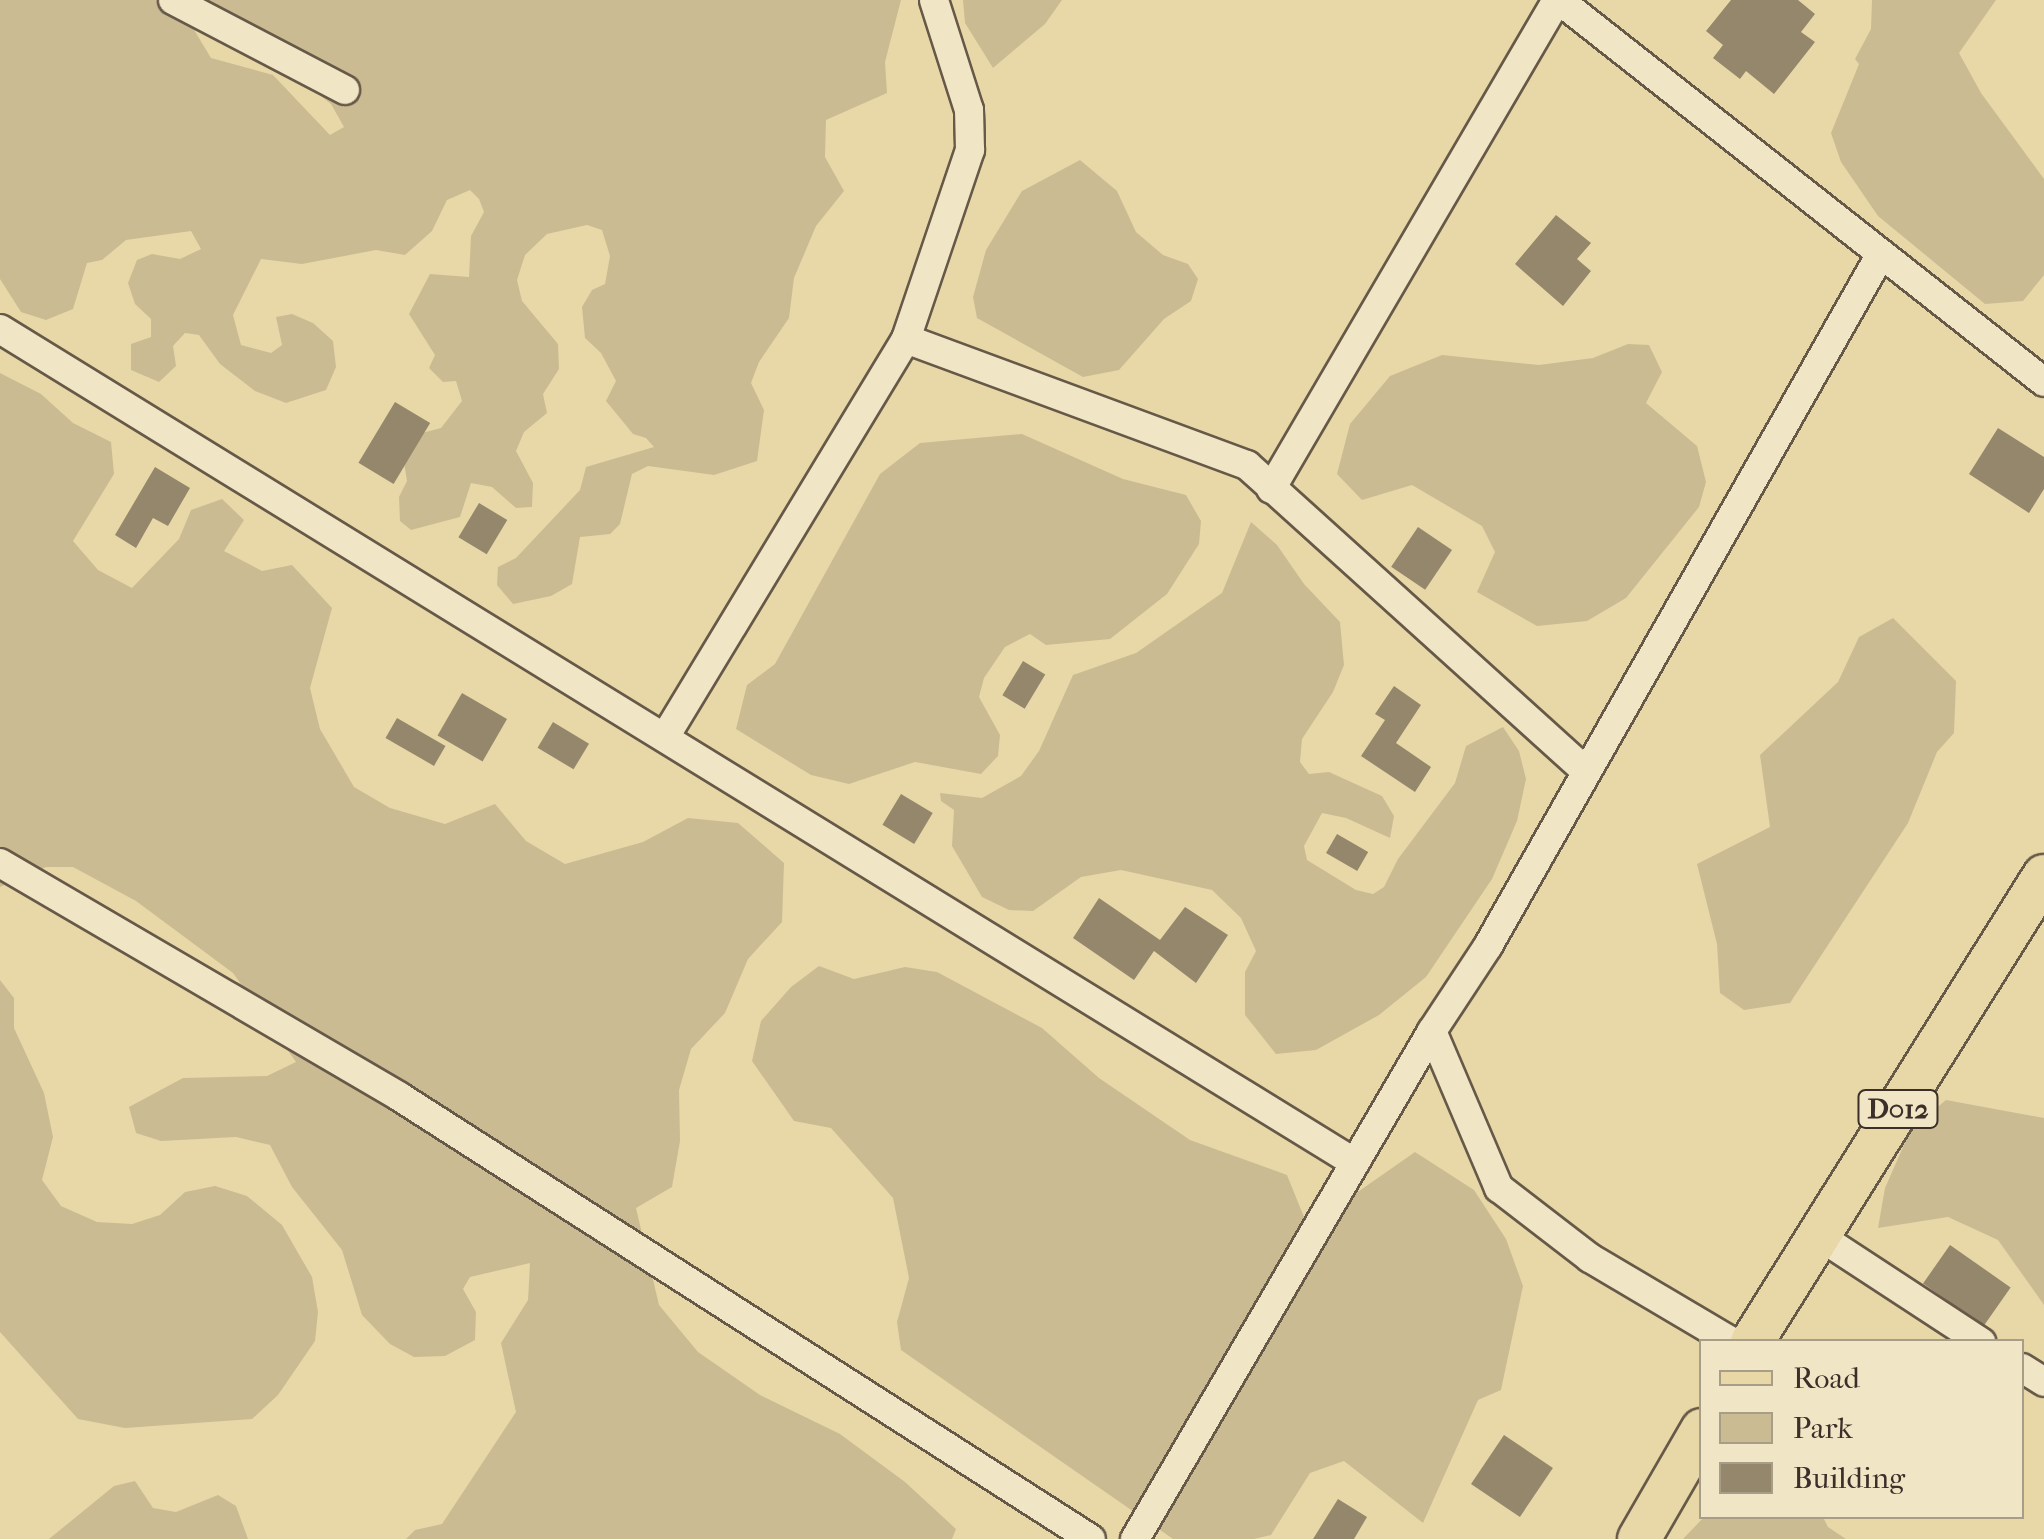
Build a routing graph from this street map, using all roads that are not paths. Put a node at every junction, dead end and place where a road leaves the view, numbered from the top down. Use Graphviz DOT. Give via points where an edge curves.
graph roads {
  1 [pos="173,0"];
  2 [pos="934,0"];
  3 [pos="1558,0"];
  4 [pos="345,90"];
  5 [pos="1881,254"];
  6 [pos="0,329"];
  7 [pos="906,339"];
  8 [pos="2044,382"];
  9 [pos="1271,490"];
  10 [pos="665,738"];
  11 [pos="1586,772"];
  12 [pos="0,862"];
  13 [pos="2044,876"];
  14 [pos="1432,1031"];
  15 [pos="1355,1162"];
  16 [pos="1819,1236"];
  17 [pos="1727,1339"];
  18 [pos="1754,1339"];
  19 [pos="1977,1339"];
  20 [pos="1699,1435"];
  21 [pos="1091,1539"];
  22 [pos="1135,1539"];
  23 [pos="1639,1539"];
  1 -- 4 [label="street"];
  2 -- 7 [label="street" via="968,110 970,150"];
  3 -- 5 [label="street"];
  3 -- 9 [label="street"];
  5 -- 8 [label="street"];
  5 -- 11 [label="street"];
  6 -- 10 [label="street"];
  7 -- 9 [label="street" via="1247,465"];
  7 -- 10 [label="street"];
  9 -- 11 [label="street"];
  10 -- 15 [label="street"];
  11 -- 14 [label="street"];
  12 -- 21 [label="street" via="400,1097"];
  13 -- 16 [label="main road, D012"];
  14 -- 15 [label="street"];
  14 -- 17 [label="street" via="1498,1188 1590,1258"];
  15 -- 22 [label="street"];
  16 -- 18 [label="main road, D012"];
  16 -- 19 [label="street"];
  20 -- 23 [label="main road"];
}
